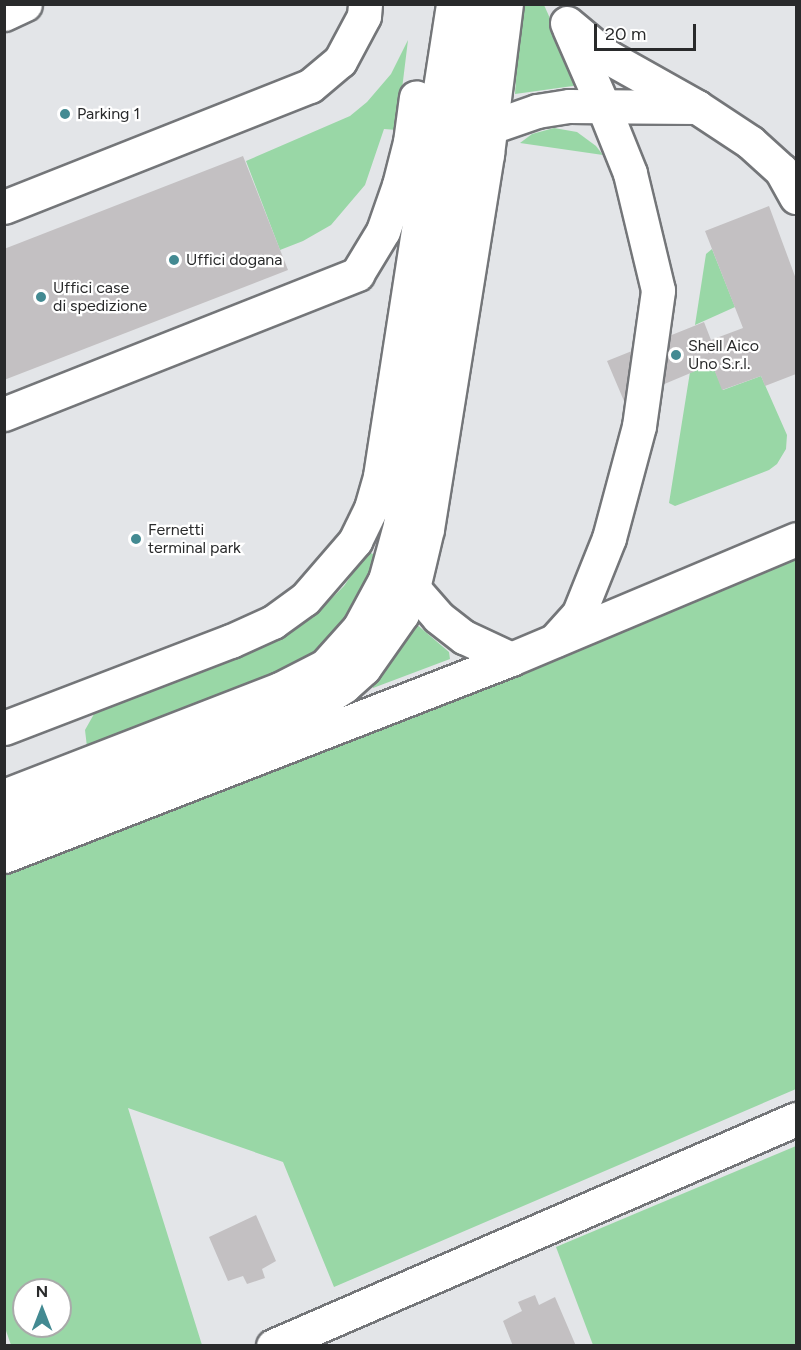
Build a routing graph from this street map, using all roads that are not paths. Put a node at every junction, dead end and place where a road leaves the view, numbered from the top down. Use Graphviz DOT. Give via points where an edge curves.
graph roads {
  1 [pos="24,4"];
  2 [pos="365,4"];
  3 [pos="430,4"];
  4 [pos="453,4"];
  5 [pos="482,4"];
  6 [pos="507,4"];
  7 [pos="4,14"];
  8 [pos="564,14"];
  9 [pos="603,106"];
  10 [pos="697,107"];
  11 [pos="491,127"];
  12 [pos="796,197"];
  13 [pos="4,207"];
  14 [pos="4,414"];
  15 [pos="796,539"];
  16 [pos="413,588"];
  17 [pos="554,642"];
  18 [pos="511,659"];
  19 [pos="4,728"];
  20 [pos="4,796"];
  21 [pos="4,827"];
  22 [pos="4,856"];
  23 [pos="796,1119"];
  24 [pos="273,1346"];
  1 -- 7 [label="main road"];
  2 -- 13 [label="main road" via="364,16 340,61 310,86"];
  3 -- 14 [label="main road" via="410,142 399,185 383,231 357,274"];
  4 -- 19 [label="main road" via="380,476 356,541 305,599 273,622"];
  5 -- 20 [label="main road" via="400,525 385,580 360,628 325,666 280,689"];
  6 -- 11 [label="main road"];
  8 -- 9 [label="main road"];
  8 -- 10 [label="main road" via="608,57"];
  9 -- 10 [label="main road"];
  9 -- 11 [label="main road" via="537,111"];
  9 -- 17 [label="main road" via="630,173 658,290 639,426 609,538 579,613"];
  10 -- 12 [label="main road" via="750,142 781,170"];
  11 -- 16 [label="main road" via="427,529"];
  15 -- 17 [label="main road"];
  16 -- 18 [label="main road" via="464,637"];
  16 -- 21 [label="main road" via="402,614 364,668 318,703"];
  17 -- 18 [label="main road"];
  18 -- 22 [label="main road"];
  23 -- 24 [label="main road"];
}
